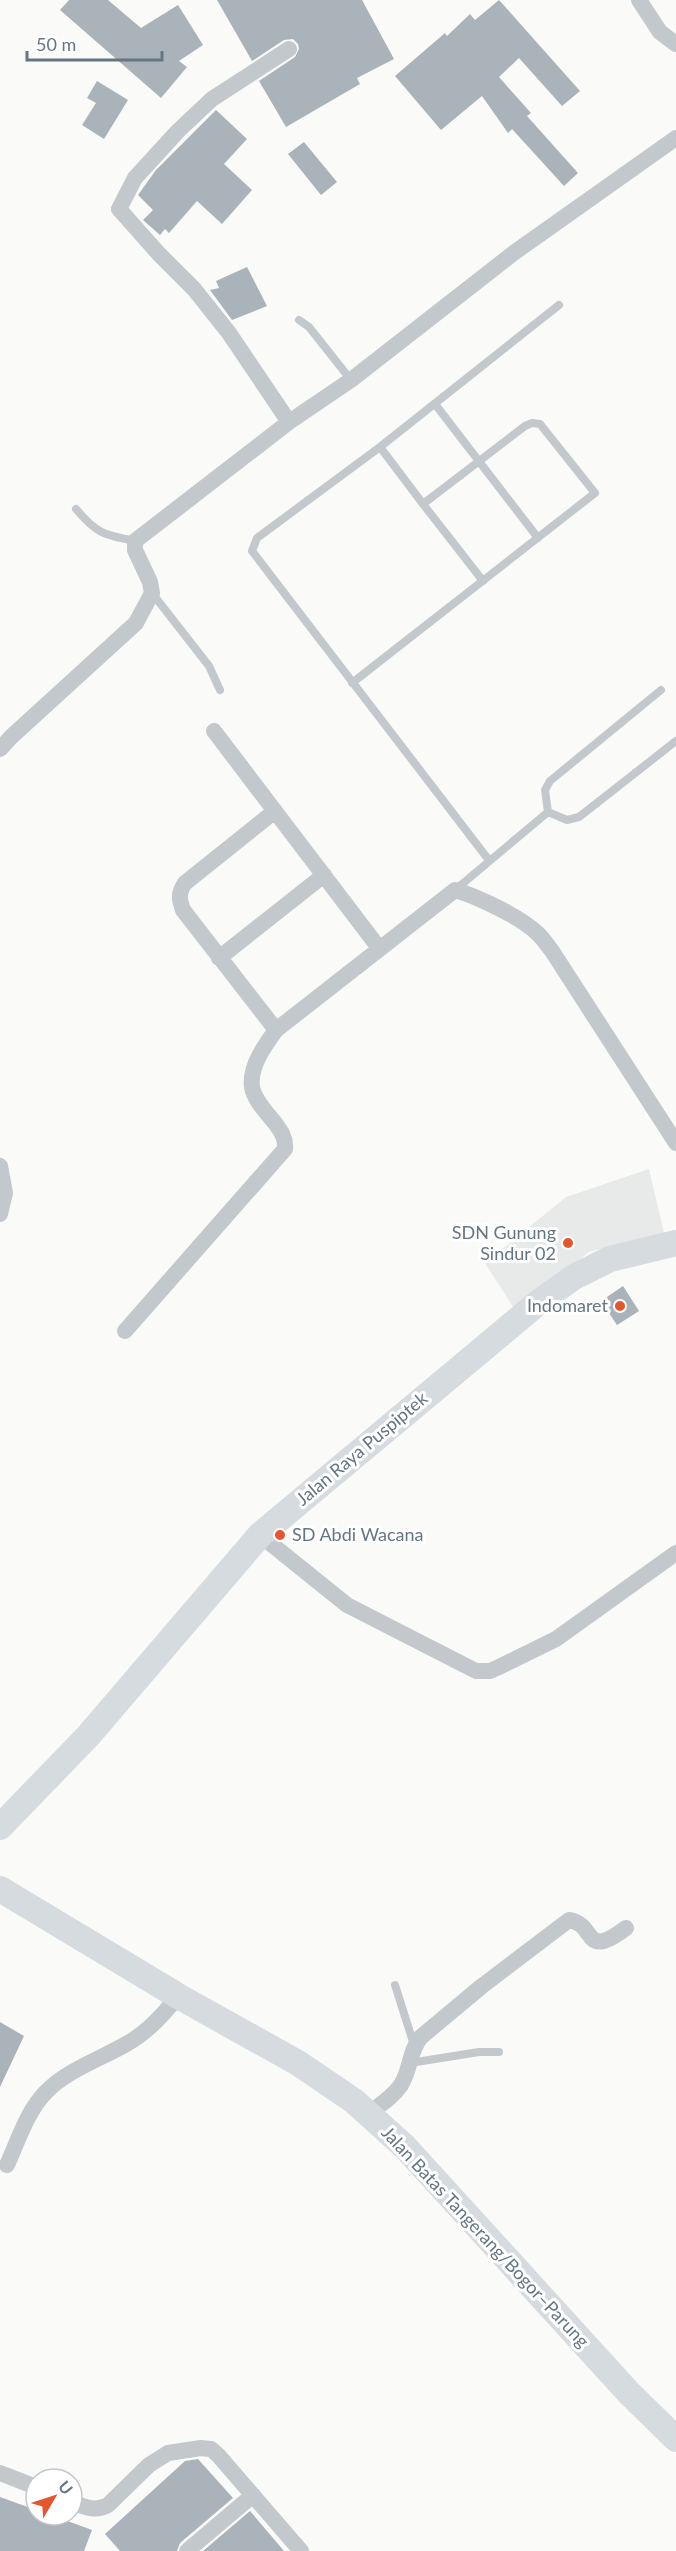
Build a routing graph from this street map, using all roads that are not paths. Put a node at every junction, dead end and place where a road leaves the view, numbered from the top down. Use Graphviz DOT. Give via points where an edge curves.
graph roads {
  1 [pos="639,0"];
  2 [pos="676,44"];
  3 [pos="289,49"];
  4 [pos="676,138"];
  5 [pos="559,305"];
  6 [pos="299,320"];
  7 [pos="351,380"];
  8 [pos="435,404"];
  9 [pos="289,422"];
  10 [pos="380,447"];
  11 [pos="478,461"];
  12 [pos="423,504"];
  13 [pos="76,509"];
  14 [pos="538,538"];
  15 [pos="135,541"];
  16 [pos="483,581"];
  17 [pos="152,593"];
  18 [pos="352,683"];
  19 [pos="220,690"];
  20 [pos="661,690"];
  21 [pos="213,731"];
  22 [pos="676,741"];
  23 [pos="0,749"];
  24 [pos="275,811"];
  25 [pos="548,812"];
  26 [pos="488,860"];
  27 [pos="324,875"];
  28 [pos="455,890"];
  29 [pos="379,948"];
  30 [pos="219,958"];
  31 [pos="276,1030"];
  32 [pos="676,1143"];
  33 [pos="0,1166"];
  34 [pos="0,1214"];
  35 [pos="676,1243"];
  36 [pos="125,1331"];
  37 [pos="260,1535"];
  38 [pos="676,1553"];
  39 [pos="0,1827"];
  40 [pos="0,1889"];
  41 [pos="626,1928"];
  42 [pos="395,1985"];
  43 [pos="178,1996"];
  44 [pos="414,2046"];
  45 [pos="499,2052"];
  46 [pos="409,2063"];
  47 [pos="369,2113"];
  48 [pos="7,2165"];
  49 [pos="676,2439"];
  50 [pos="0,2473"];
  51 [pos="24,2482"];
  52 [pos="253,2495"];
  53 [pos="84,2506"];
  54 [pos="188,2551"];
  55 [pos="301,2551"];
  1 -- 2 [label="street" via="660,32"];
  3 -- 9 [label="street" via="212,99 135,178 119,208 229,333"];
  4 -- 7 [label="street" via="515,252"];
  5 -- 8 [label="lane"];
  6 -- 7 [label="lane"];
  7 -- 9 [label="street"];
  8 -- 10 [label="lane"];
  8 -- 11 [label="lane"];
  9 -- 15 [label="street"];
  10 -- 12 [label="lane"];
  10 -- 18 [label="lane" via="257,538 252,551"];
  11 -- 12 [label="lane"];
  11 -- 14 [label="lane"];
  11 -- 14 [label="lane" via="525,426 540,424 593,489 592,497"];
  12 -- 16 [label="lane"];
  13 -- 15 [label="lane" via="98,533"];
  14 -- 16 [label="lane"];
  15 -- 17 [label="street"];
  16 -- 18 [label="lane"];
  17 -- 19 [label="lane" via="209,666"];
  17 -- 23 [label="street" via="136,622"];
  18 -- 26 [label="lane"];
  20 -- 25 [label="lane" via="550,782 545,790"];
  21 -- 24 [label="street"];
  22 -- 25 [label="lane" via="579,817 567,820"];
  24 -- 27 [label="street"];
  24 -- 30 [label="street" via="185,883 179,892 183,910"];
  25 -- 26 [label="lane"];
  26 -- 28 [label="lane"];
  27 -- 29 [label="street"];
  27 -- 30 [label="street"];
  28 -- 29 [label="street"];
  28 -- 32 [label="street" via="514,916 537,932"];
  29 -- 31 [label="street"];
  30 -- 31 [label="street"];
  31 -- 36 [label="street" via="258,1058 252,1086 282,1132 285,1149"];
  33 -- 34 [label="street" via="5,1193"];
  35 -- 37 [label="main road, Jalan Raya Puspiptek" via="610,1259 574,1277"];
  37 -- 38 [label="street" via="347,1605 477,1671 490,1671 556,1639"];
  37 -- 39 [label="main road, Jalan Raya Puspiptek" via="88,1736"];
  40 -- 43 [label="main road, Jalan Batas Tangerang/Bogor–Parung"];
  41 -- 44 [label="street" via="599,1942 590,1938 577,1922 569,1920 482,1986"];
  42 -- 44 [label="lane"];
  43 -- 47 [label="main road, Jalan Batas Tangerang/Bogor–Parung" via="298,2063"];
  43 -- 48 [label="street" via="163,2015 131,2042 57,2082 46,2092"];
  44 -- 46 [label="street"];
  45 -- 46 [label="lane"];
  46 -- 47 [label="street" via="394,2094"];
  47 -- 49 [label="main road, Jalan Batas Tangerang/Bogor–Parung"];
  50 -- 51 [label="street"];
  52 -- 53 [label="street" via="218,2455 201,2448 168,2453 108,2505 100,2509"];
  52 -- 54 [label="street"];
  52 -- 55 [label="street"];
}
